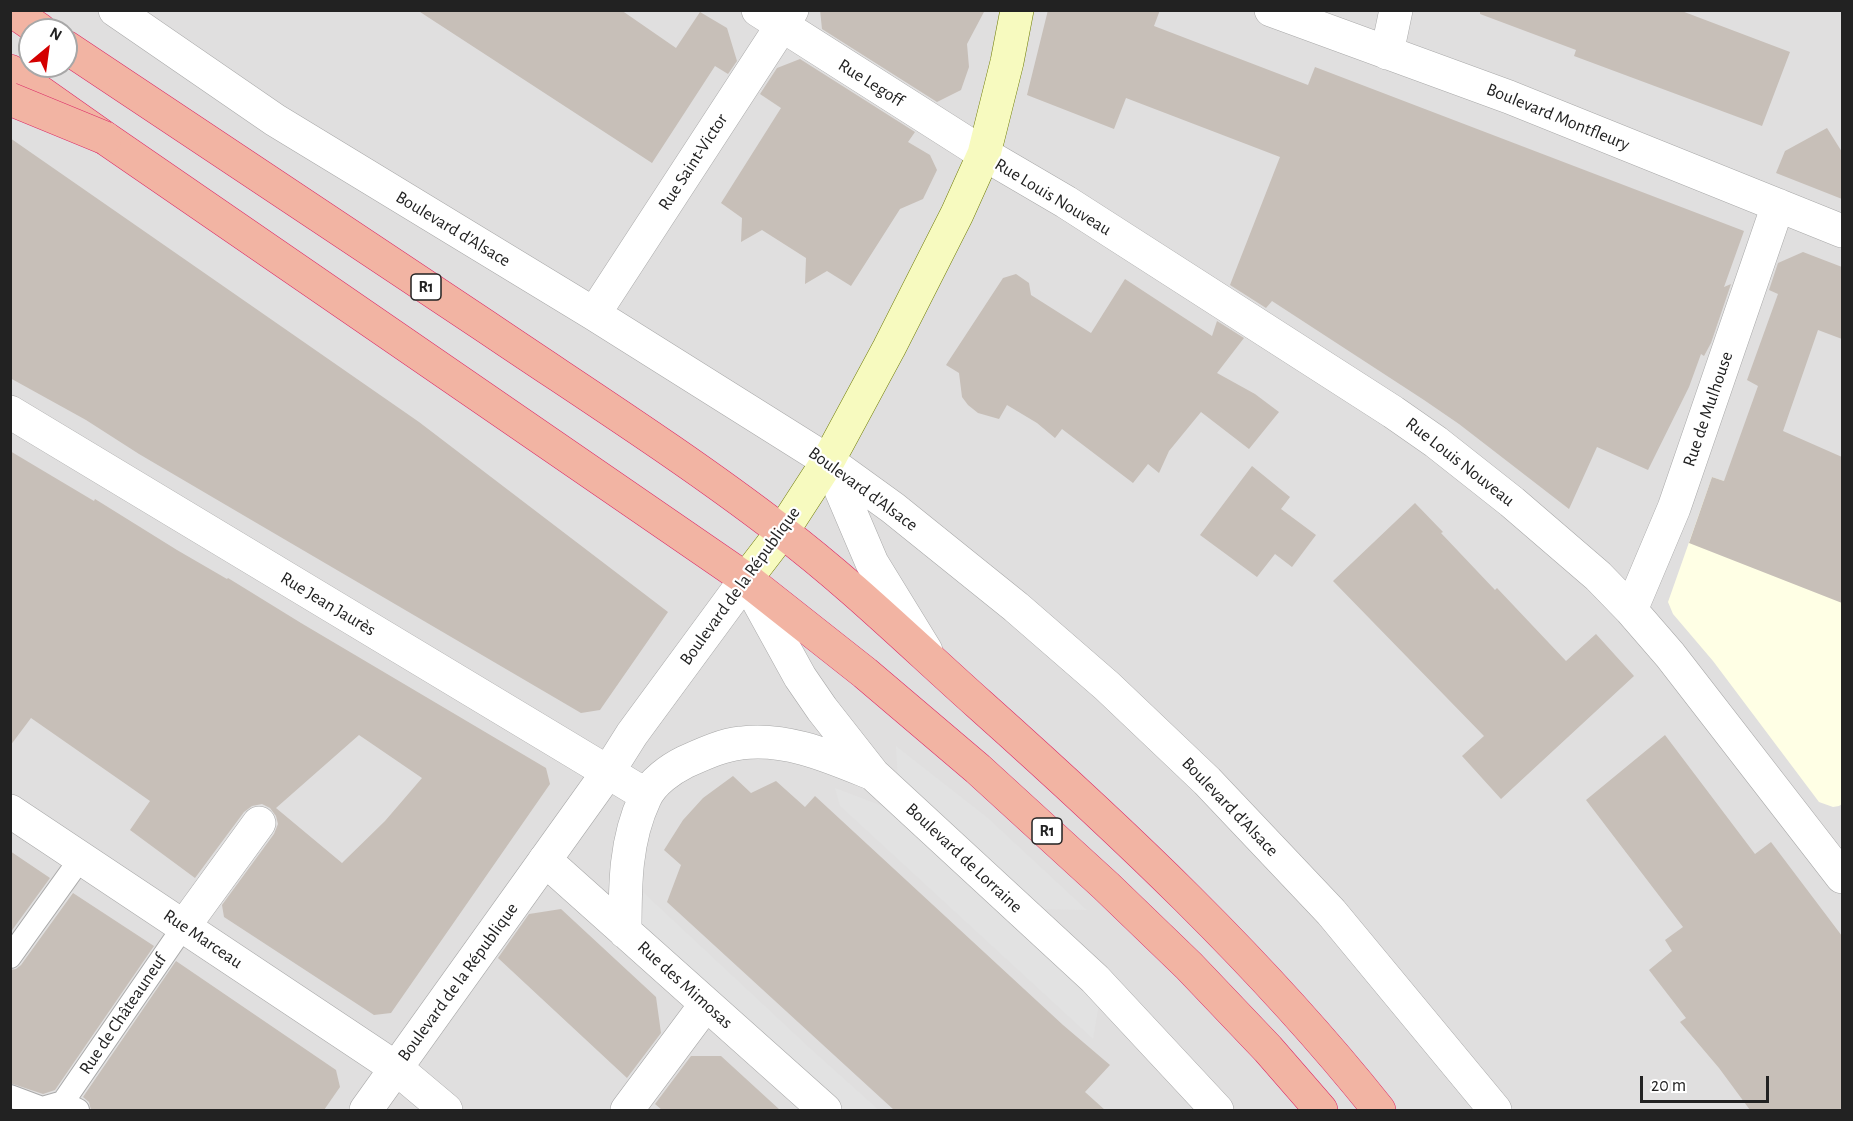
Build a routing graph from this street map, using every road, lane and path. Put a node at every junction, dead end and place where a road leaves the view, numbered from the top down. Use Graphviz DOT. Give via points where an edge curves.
graph roads {
  1 [pos="115,10"];
  2 [pos="1017,10"];
  3 [pos="1271,10"];
  4 [pos="1396,10"];
  5 [pos="777,16"];
  6 [pos="1387,53"];
  7 [pos="78,55"];
  8 [pos="10,70"];
  9 [pos="10,99"];
  10 [pos="105,138"];
  11 [pos="984,154"];
  12 [pos="1778,206"];
  13 [pos="1842,231"];
  14 [pos="594,314"];
  15 [pos="10,412"];
  16 [pos="828,461"];
  17 [pos="782,532"];
  18 [pos="746,579"];
  19 [pos="1631,610"];
  20 [pos="933,662"];
  21 [pos="608,772"];
  22 [pos="873,774"];
  23 [pos="646,795"];
  24 [pos="10,811"];
  25 [pos="259,823"];
  26 [pos="81,858"];
  27 [pos="545,860"];
  28 [pos="1838,863"];
  29 [pos="184,926"];
  30 [pos="625,932"];
  31 [pos="10,957"];
  32 [pos="706,1004"];
  33 [pos="396,1068"];
  34 [pos="10,1095"];
  35 [pos="70,1106"];
  36 [pos="366,1110"];
  37 [pos="446,1110"];
  38 [pos="627,1110"];
  39 [pos="825,1110"];
  40 [pos="1217,1110"];
  41 [pos="1321,1110"];
  42 [pos="1379,1110"];
  43 [pos="1495,1110"];
  1 -- 14 [label="street, Boulevard d'Alsace" via="275,120"];
  2 -- 11 [label="main road, Boulevard de la République"];
  3 -- 6 [label="street, Boulevard Montfleury"];
  4 -- 6 [label="street"];
  5 -- 11 [label="street, Rue Legoff"];
  5 -- 14 [label="street, Rue Saint-Victor"];
  6 -- 12 [label="street, Boulevard Montfleury" via="1509,97"];
  7 -- 17 [label="highway, R1" via="652,438"];
  8 -- 10 [label="highway, R1"];
  9 -- 10 [label="highway, bridge"];
  10 -- 18 [label="highway, R1"];
  11 -- 16 [label="main road, Boulevard de la République" via="898,331"];
  11 -- 19 [label="street, Rue Louis Nouveau" via="1066,202 1402,418 1512,502"];
  12 -- 13 [label="street, Boulevard Montfleury"];
  12 -- 19 [label="street, Rue de Mulhouse" via="1674,507"];
  14 -- 16 [label="street, Boulevard d'Alsace"];
  15 -- 21 [label="street, Rue Jean Jaurès"];
  16 -- 17 [label="main road, Boulevard de la République"];
  16 -- 20 [label="street" via="872,563"];
  16 -- 43 [label="street, Boulevard d'Alsace" via="893,508 1016,608 1107,686 1207,781 1331,912"];
  17 -- 18 [label="main road, Boulevard de la République"];
  17 -- 20 [label="highway" via="844,581"];
  18 -- 21 [label="street, Boulevard de la République"];
  18 -- 22 [label="street, Boulevard de Lorraine" via="800,677"];
  18 -- 41 [label="highway, R1" via="865,673 1036,820 1189,966"];
  19 -- 28 [label="street, Rue Louis Nouveau"];
  20 -- 42 [label="highway" via="1057,774 1228,940"];
  21 -- 23 [label="street, Rue Jean Jaurès"];
  21 -- 27 [label="street, Boulevard de la République"];
  22 -- 23 [label="street" via="801,748 741,742 708,751 675,768"];
  22 -- 40 [label="street, Boulevard de Lorraine" via="1095,979"];
  23 -- 30 [label="street" via="628,852"];
  24 -- 26 [label="street, Rue Marceau"];
  25 -- 29 [label="street"];
  26 -- 29 [label="street, Rue Marceau"];
  26 -- 31 [label="lane"];
  27 -- 30 [label="street, Rue des Mimosas"];
  27 -- 33 [label="street, Boulevard de la République"];
  29 -- 33 [label="street, Rue Marceau"];
  29 -- 35 [label="lane, Rue de Châteauneuf"];
  30 -- 32 [label="street, Rue des Mimosas"];
  32 -- 38 [label="street"];
  32 -- 39 [label="street, Rue des Mimosas"];
  33 -- 36 [label="street, Boulevard de la République"];
  33 -- 37 [label="street, Rue Marceau"];
  34 -- 35 [label="lane, Rue de Châteauneuf" via="42,1108"];
}
